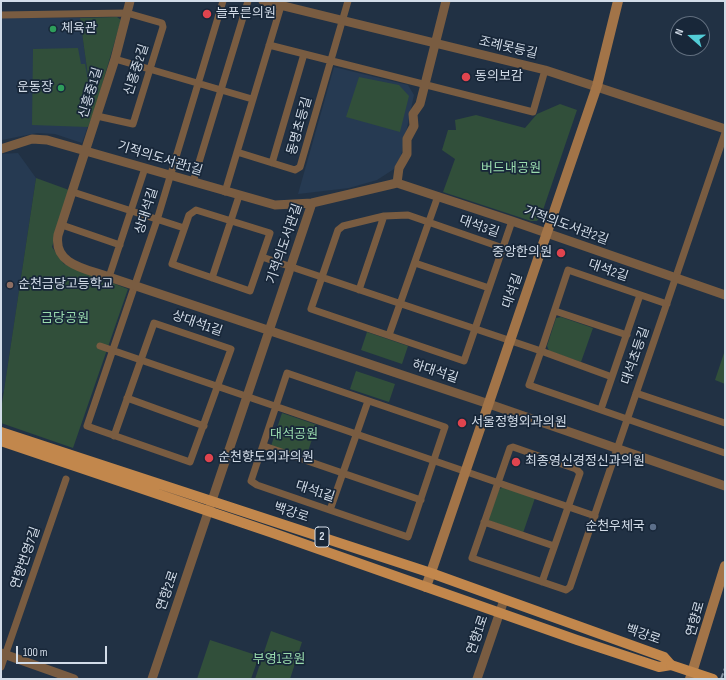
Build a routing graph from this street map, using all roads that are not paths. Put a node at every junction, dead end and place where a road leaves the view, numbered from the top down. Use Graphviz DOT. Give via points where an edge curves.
graph roads {
  1 [pos="130,1"];
  2 [pos="223,1"];
  3 [pos="248,1"];
  4 [pos="263,1"];
  5 [pos="348,1"];
  6 [pos="444,1"];
  7 [pos="618,1"];
  8 [pos="280,6"];
  9 [pos="127,13"];
  10 [pos="1,15"];
  11 [pos="343,22"];
  12 [pos="435,44"];
  13 [pos="269,45"];
  14 [pos="304,54"];
  15 [pos="115,59"];
  16 [pos="332,61"];
  17 [pos="150,69"];
  18 [pos="544,70"];
  19 [pos="197,83"];
  20 [pos="425,83"];
  21 [pos="597,86"];
  22 [pos="221,90"];
  23 [pos="252,99"];
  24 [pos="97,116"];
  25 [pos="725,129"];
  26 [pos="725,133"];
  27 [pos="1,149"];
  28 [pos="86,150"];
  29 [pos="236,152"];
  30 [pos="272,163"];
  31 [pos="145,168"];
  32 [pos="171,175"];
  33 [pos="193,182"];
  34 [pos="397,183"];
  35 [pos="73,192"];
  36 [pos="225,192"];
  37 [pos="239,196"];
  38 [pos="438,196"];
  39 [pos="312,203"];
  40 [pos="131,212"];
  41 [pos="384,216"];
  42 [pos="157,220"];
  43 [pos="231,220"];
  44 [pos="512,220"];
  45 [pos="429,222"];
  46 [pos="62,225"];
  47 [pos="184,228"];
  48 [pos="547,233"];
  49 [pos="120,245"];
  50 [pos="503,248"];
  51 [pos="262,257"];
  52 [pos="415,263"];
  53 [pos="291,267"];
  54 [pos="109,277"];
  55 [pos="322,277"];
  56 [pos="212,278"];
  57 [pos="676,278"];
  58 [pos="136,286"];
  59 [pos="489,288"];
  60 [pos="359,290"];
  61 [pos="640,295"];
  62 [pos="725,295"];
  63 [pos="400,303"];
  64 [pos="667,304"];
  65 [pos="555,311"];
  66 [pos="476,328"];
  67 [pos="270,331"];
  68 [pos="389,335"];
  69 [pos="627,335"];
  70 [pos="510,340"];
  71 [pos="100,346"];
  72 [pos="113,351"];
  73 [pos="541,351"];
  74 [pos="140,360"];
  75 [pos="612,377"];
  76 [pos="219,387"];
  77 [pos="636,393"];
  78 [pos="248,397"];
  79 [pos="127,398"];
  80 [pos="368,401"];
  81 [pos="489,404"];
  82 [pos="277,407"];
  83 [pos="601,409"];
  84 [pos="628,419"];
  85 [pos="725,423"];
  86 [pos="204,426"];
  87 [pos="1,432"];
  88 [pos="356,434"];
  89 [pos="114,436"];
  90 [pos="1,441"];
  91 [pos="264,446"];
  92 [pos="618,449"];
  93 [pos="725,453"];
  94 [pos="434,460"];
  95 [pos="466,470"];
  96 [pos="342,473"];
  97 [pos="66,479"];
  98 [pos="499,482"];
  99 [pos="725,486"];
  100 [pos="421,500"];
  101 [pos="213,501"];
  102 [pos="568,506"];
  103 [pos="330,510"];
  104 [pos="210,511"];
  105 [pos="595,516"];
  106 [pos="484,522"];
  107 [pos="554,546"];
  108 [pos="725,566"];
  109 [pos="431,573"];
  110 [pos="542,582"];
  111 [pos="426,587"];
  112 [pos="504,600"];
  113 [pos="499,613"];
  114 [pos="3,654"];
  115 [pos="671,665"];
  116 [pos="1,667"];
  117 [pos="74,679"];
  118 [pos="152,679"];
  119 [pos="477,679"];
  120 [pos="690,679"];
  121 [pos="713,679"];
  1 -- 9 [label="street, 신흥중1길"];
  2 -- 19 [label="street, 상대석길"];
  3 -- 22 [label="street"];
  4 -- 8 [label="street, 조례못등길"];
  5 -- 11 [label="street, 동명초등길"];
  6 -- 12 [label="street"];
  7 -- 21 [label="main road, 대석길"];
  8 -- 11 [label="street, 조례못등길"];
  8 -- 13 [label="street"];
  9 -- 10 [label="street"];
  9 -- 15 [label="street, 신흥중1길"];
  9 -- 17 [label="street, 신흥중2길" via="163,24"];
  11 -- 12 [label="street, 조례못등길"];
  11 -- 16 [label="street, 동명초등길"];
  12 -- 18 [label="street, 조례못등길"];
  12 -- 20 [label="street"];
  13 -- 14 [label="street"];
  13 -- 23 [label="street"];
  14 -- 16 [label="street"];
  14 -- 30 [label="street, 동명초등길"];
  15 -- 17 [label="street"];
  15 -- 24 [label="street, 신흥중1길"];
  16 -- 20 [label="street"];
  16 -- 30 [label="street, 동명초등길" via="300,168 295,170"];
  17 -- 19 [label="street"];
  17 -- 24 [label="street, 신흥중2길" via="133,124"];
  18 -- 20 [label="street" via="533,112"];
  18 -- 21 [label="street, 조례못등길"];
  19 -- 22 [label="street"];
  19 -- 32 [label="street, 상대석길"];
  20 -- 34 [label="street" via="420,104 413,114 414,126 407,139 407,154 399,168"];
  21 -- 25 [label="street, 조례못등길"];
  21 -- 48 [label="main road, 대석길"];
  22 -- 23 [label="street"];
  22 -- 33 [label="street"];
  23 -- 29 [label="street"];
  24 -- 28 [label="street, 신흥중1길"];
  26 -- 57 [label="street, 대석초등길"];
  27 -- 28 [label="street, 기적의도서관1길" via="26,140 39,139"];
  28 -- 31 [label="street, 기적의도서관1길"];
  28 -- 35 [label="street, 신흥중1길"];
  29 -- 30 [label="street, 동명초등길"];
  29 -- 36 [label="street"];
  31 -- 32 [label="street, 기적의도서관1길"];
  31 -- 40 [label="street"];
  32 -- 33 [label="street, 기적의도서관1길"];
  32 -- 42 [label="street, 상대석길"];
  33 -- 36 [label="street, 기적의도서관1길"];
  34 -- 38 [label="street, 기적의도서관2길"];
  34 -- 39 [label="street, 기적의도서관길"];
  35 -- 40 [label="street"];
  35 -- 46 [label="street, 신흥중1길"];
  36 -- 37 [label="street, 기적의도서관1길"];
  37 -- 39 [label="street, 기적의도서관1길" via="275,205"];
  37 -- 43 [label="street"];
  38 -- 44 [label="street, 기적의도서관2길"];
  38 -- 45 [label="street"];
  39 -- 53 [label="street, 기적의도서관길"];
  40 -- 42 [label="street"];
  40 -- 49 [label="street"];
  41 -- 45 [label="street, 대석3길" via="408,215"];
  41 -- 55 [label="street, 대석3길" via="340,227"];
  41 -- 60 [label="street"];
  42 -- 47 [label="street"];
  42 -- 58 [label="street, 상대석길"];
  43 -- 47 [label="street" via="196,210 190,215"];
  43 -- 51 [label="street" via="270,233"];
  43 -- 56 [label="street"];
  44 -- 48 [label="street, 기적의도서관2길"];
  44 -- 50 [label="street"];
  45 -- 50 [label="street, 대석3길"];
  45 -- 52 [label="street"];
  46 -- 49 [label="street"];
  46 -- 54 [label="street, 신흥중1길" via="58,235 58,248 66,260"];
  47 -- 56 [label="street" via="172,264"];
  48 -- 57 [label="street, 기적의도서관2길"];
  48 -- 70 [label="main road, 대석길"];
  49 -- 54 [label="street"];
  50 -- 59 [label="street, 대석3길"];
  51 -- 53 [label="street"];
  51 -- 56 [label="street" via="250,291"];
  52 -- 59 [label="street"];
  52 -- 63 [label="street"];
  53 -- 55 [label="street"];
  53 -- 67 [label="street, 기적의도서관길"];
  54 -- 58 [label="street, 신흥중1길"];
  55 -- 60 [label="street"];
  55 -- 68 [label="street, 대석3길" via="310,309"];
  57 -- 62 [label="street, 기적의도서관2길"];
  57 -- 64 [label="street, 대석초등길"];
  58 -- 67 [label="street, 하대석길"];
  58 -- 72 [label="street, 상대석길"];
  59 -- 66 [label="street, 대석3길"];
  60 -- 63 [label="street"];
  61 -- 64 [label="street"];
  61 -- 65 [label="street, 대석2길" via="568,270"];
  61 -- 69 [label="street, 대석2길"];
  63 -- 66 [label="street"];
  63 -- 68 [label="street"];
  64 -- 77 [label="street, 대석초등길"];
  65 -- 69 [label="street"];
  65 -- 73 [label="street, 대석2길"];
  66 -- 68 [label="street, 대석3길" via="464,361"];
  66 -- 70 [label="street"];
  67 -- 78 [label="street, 기적의도서관길"];
  67 -- 81 [label="street, 하대석길"];
  69 -- 75 [label="street, 대석2길"];
  70 -- 73 [label="street"];
  70 -- 81 [label="main road, 대석길"];
  71 -- 72 [label="street"];
  72 -- 74 [label="street"];
  72 -- 89 [label="street, 상대석길" via="87,426"];
  73 -- 75 [label="street"];
  73 -- 83 [label="street, 대석2길" via="529,385"];
  74 -- 76 [label="street"];
  74 -- 76 [label="street, 상대석1길" via="154,323 231,349"];
  74 -- 79 [label="street, 상대석1길"];
  75 -- 83 [label="street, 대석2길"];
  76 -- 78 [label="street"];
  76 -- 86 [label="street, 상대석1길"];
  77 -- 84 [label="street, 대석초등길"];
  77 -- 85 [label="street"];
  78 -- 82 [label="street"];
  78 -- 101 [label="street, 기적의도서관길"];
  79 -- 86 [label="street"];
  79 -- 89 [label="street, 상대석1길"];
  80 -- 82 [label="street, 대석1길" via="288,374"];
  80 -- 88 [label="street, 대석1길"];
  80 -- 94 [label="street, 대석1길" via="445,428"];
  81 -- 92 [label="street, 하대석길"];
  81 -- 95 [label="main road, 대석길"];
  82 -- 88 [label="street"];
  82 -- 91 [label="street, 대석1길"];
  83 -- 84 [label="street, 대석2길"];
  84 -- 92 [label="street, 대석초등길"];
  84 -- 93 [label="street, 대석2길"];
  86 -- 89 [label="street, 상대석1길" via="190,462"];
  87 -- 101 [label="main road, 백강로 / 2"];
  88 -- 94 [label="street"];
  88 -- 96 [label="street, 대석1길"];
  90 -- 104 [label="main road, 백강로 / 2"];
  91 -- 96 [label="street, 대석1길"];
  91 -- 103 [label="street, 대석1길" via="252,481 257,486"];
  92 -- 99 [label="street, 하대석길"];
  92 -- 105 [label="street, 대석초등길"];
  94 -- 95 [label="street"];
  94 -- 100 [label="street"];
  95 -- 98 [label="street"];
  95 -- 109 [label="main road, 대석길"];
  96 -- 100 [label="street, 대석1길"];
  96 -- 103 [label="street"];
  97 -- 114 [label="street, 연향번영7길"];
  98 -- 102 [label="street"];
  98 -- 102 [label="street" via="510,448 513,447 562,464 580,473"];
  98 -- 106 [label="street"];
  100 -- 103 [label="street, 대석1길" via="408,537"];
  101 -- 104 [label="street, 기적의도서관길"];
  101 -- 109 [label="main road, 백강로 / 2"];
  102 -- 105 [label="street"];
  102 -- 107 [label="street"];
  104 -- 111 [label="main road, 백강로 / 2"];
  104 -- 118 [label="street, 연향2로"];
  105 -- 110 [label="street, 대석초등길" via="570,587 566,590"];
  106 -- 107 [label="street"];
  106 -- 110 [label="street" via="472,558"];
  107 -- 110 [label="street"];
  108 -- 120 [label="main road, 연향로"];
  109 -- 111 [label="main road, 대석길"];
  109 -- 112 [label="main road, 백강로 / 2"];
  111 -- 113 [label="main road, 백강로 / 2"];
  112 -- 113 [label="street, 연향1로"];
  112 -- 115 [label="main road, 백강로 / 2" via="664,657"];
  113 -- 115 [label="main road, 백강로 / 2" via="659,667"];
  113 -- 119 [label="street, 연향1로"];
  114 -- 116 [label="street, 연향번영7길"];
  114 -- 117 [label="street"];
  115 -- 121 [label="main road, 2, bridge"];
}
